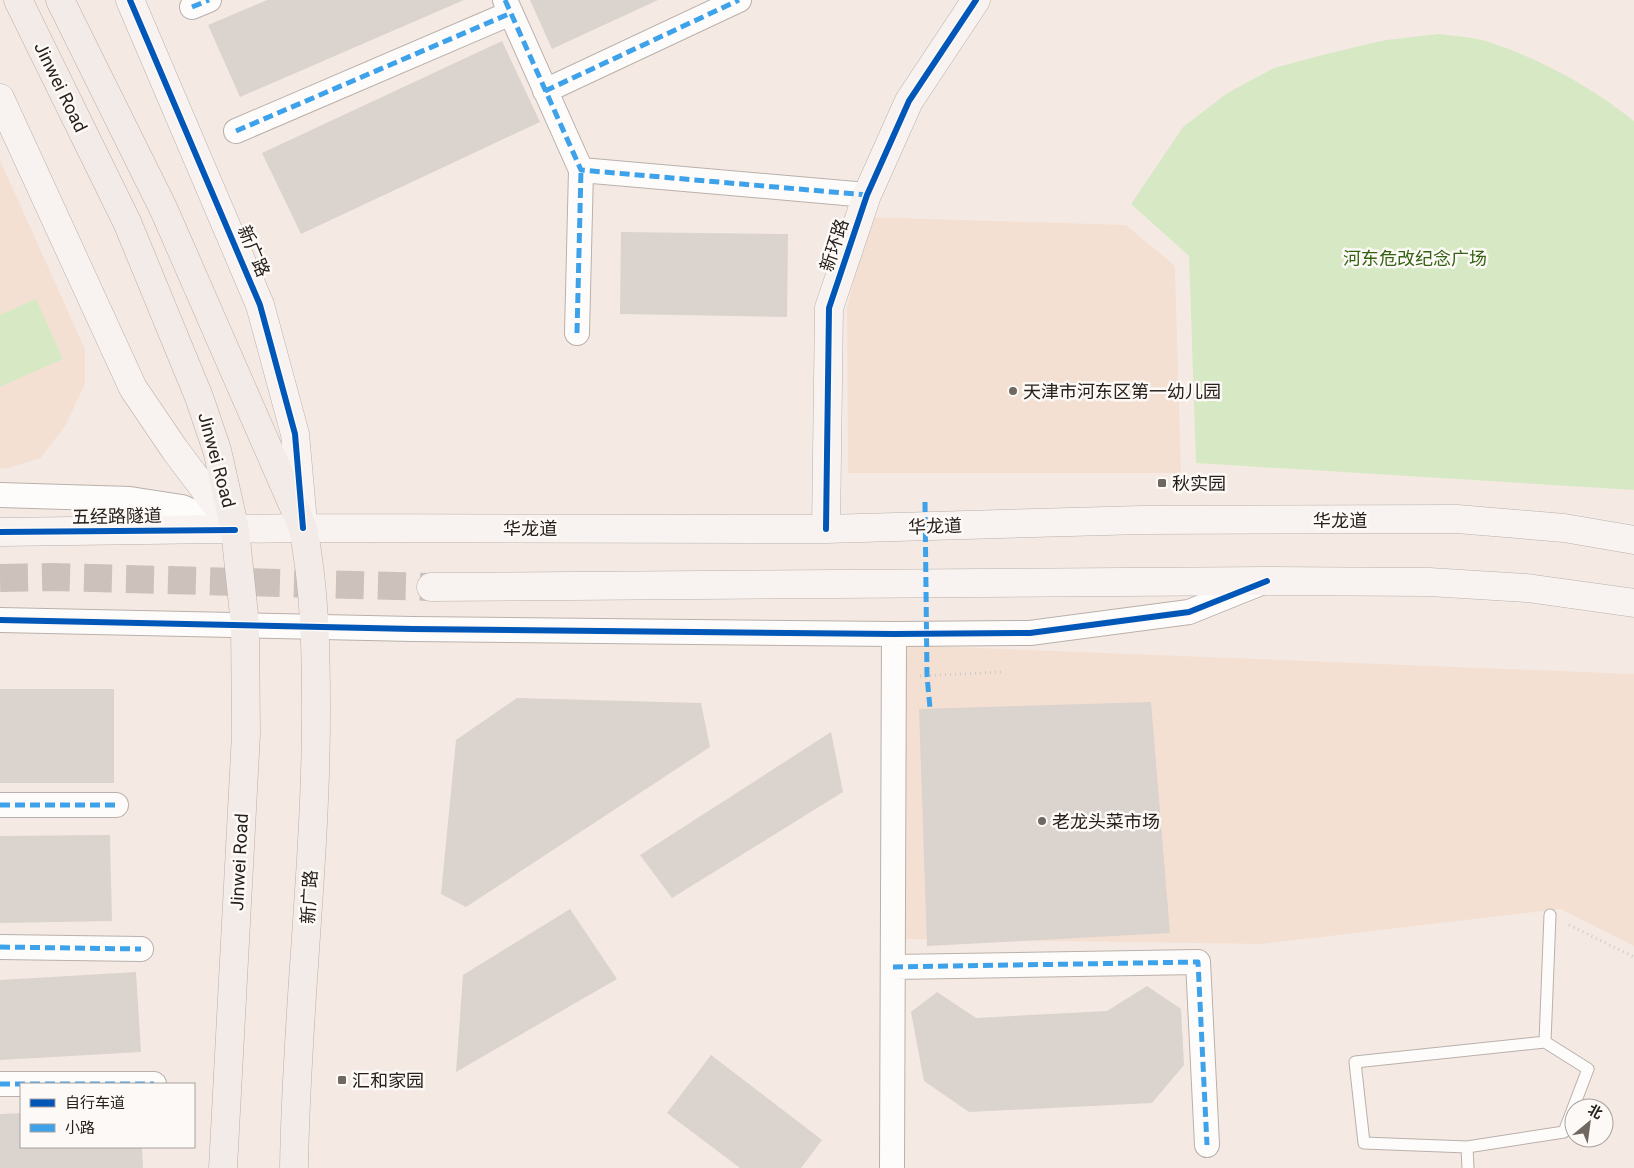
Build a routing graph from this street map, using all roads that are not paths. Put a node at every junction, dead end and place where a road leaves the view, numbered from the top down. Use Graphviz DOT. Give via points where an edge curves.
graph roads {
  1 [pos="18,0"];
  2 [pos="60,0"];
  3 [pos="130,0"];
  4 [pos="739,0"];
  5 [pos="976,0"];
  6 [pos="508,7"];
  7 [pos="545,91"];
  8 [pos="0,98"];
  9 [pos="236,131"];
  10 [pos="581,170"];
  11 [pos="867,195"];
  12 [pos="577,333"];
  13 [pos="0,495"];
  14 [pos="303,528"];
  15 [pos="826,529"];
  16 [pos="235,530"];
  17 [pos="0,532"];
  18 [pos="1634,540"];
  19 [pos="1267,581"];
  20 [pos="431,586"];
  21 [pos="1634,602"];
  22 [pos="0,620"];
  23 [pos="245,624"];
  24 [pos="316,626"];
  25 [pos="894,634"];
  26 [pos="0,805"];
  27 [pos="116,805"];
  28 [pos="1550,916"];
  29 [pos="0,947"];
  30 [pos="141,949"];
  31 [pos="893,967"];
  32 [pos="1545,1042"];
  33 [pos="0,1084"];
  34 [pos="20,1084"];
  35 [pos="1207,1145"];
  36 [pos="1466,1147"];
  37 [pos="293,1163"];
  38 [pos="223,1168"];
  39 [pos="892,1168"];
  40 [pos="1468,1168"];
  1 -- 16 [label="main road, Jinwei Road" via="127,222 195,388 217,450"];
  2 -- 14 [label="main road" via="164,210"];
  3 -- 14 [label="main road, 新广路" via="260,305 295,434"];
  4 -- 7 [label="street"];
  5 -- 11 [label="main road, 新环路" via="909,101"];
  6 -- 7 [label="street"];
  6 -- 9 [label="street"];
  7 -- 10 [label="street"];
  8 -- 16 [label="main road" via="133,388"];
  10 -- 11 [label="street"];
  10 -- 12 [label="street"];
  11 -- 15 [label="main road, 新环路" via="829,308"];
  13 -- 16 [label="street" via="130,498 182,508"];
  14 -- 15 [label="main road, 华龙道"];
  14 -- 16 [label="main road, 华龙道"];
  14 -- 24 [label="main road"];
  15 -- 18 [label="main road, 华龙道" via="1142,520 1457,519 1564,528"];
  16 -- 17 [label="main road, 五经路隧道"];
  16 -- 23 [label="main road, Jinwei Road"];
  19 -- 20 [label="main road"];
  19 -- 21 [label="main road" via="1429,582 1526,588"];
  19 -- 25 [label="street" via="1189,612 1030,633"];
  22 -- 23 [label="street"];
  23 -- 24 [label="street"];
  23 -- 38 [label="main road, Jinwei Road" via="246,734"];
  24 -- 25 [label="street"];
  24 -- 37 [label="main road, 新广路" via="316,766"];
  25 -- 31 [label="street"];
  26 -- 27 [label="street"];
  28 -- 32 [label="lane"];
  29 -- 30 [label="street"];
  31 -- 35 [label="street" via="1198,962"];
  31 -- 39 [label="street"];
  32 -- 36 [label="lane" via="1588,1069 1564,1132"];
  32 -- 36 [label="lane" via="1355,1062 1364,1143"];
  33 -- 34 [label="street"];
  36 -- 40 [label="lane"];
}
